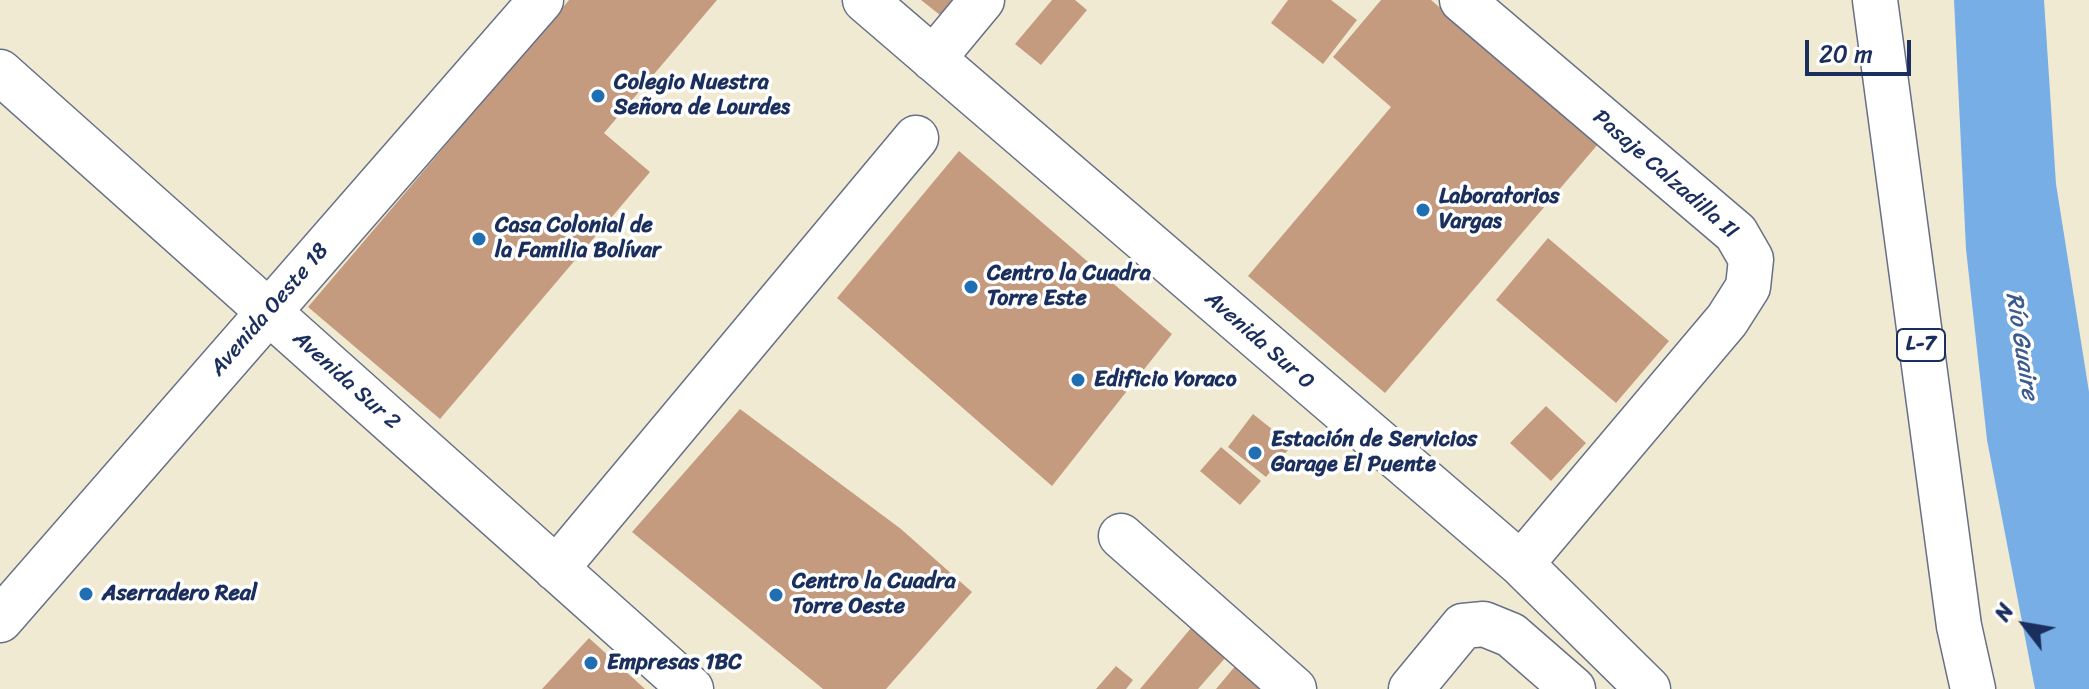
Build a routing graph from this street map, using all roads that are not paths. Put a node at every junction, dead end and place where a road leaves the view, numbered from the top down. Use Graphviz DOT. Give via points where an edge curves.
graph roads {
  1 [pos="541,0"];
  2 [pos="865,0"];
  3 [pos="982,0"];
  4 [pos="1462,0"];
  5 [pos="1875,0"];
  6 [pos="933,59"];
  7 [pos="0,72"];
  8 [pos="916,138"];
  9 [pos="269,312"];
  10 [pos="1121,536"];
  11 [pos="1521,564"];
  12 [pos="556,569"];
  13 [pos="0,620"];
  14 [pos="691,689"];
  15 [pos="1294,689"];
  16 [pos="1411,689"];
  17 [pos="1573,689"];
  18 [pos="1648,689"];
  19 [pos="1973,689"];
  1 -- 9 [label="main road, Avenida Oeste 18"];
  2 -- 6 [label="main road, Avenida Sur 0"];
  3 -- 6 [label="main road"];
  4 -- 11 [label="main road, Pasaje Calzadilla II" via="1736,233 1751,259 1748,287 1727,320"];
  5 -- 19 [label="main road, L-7" via="1959,626"];
  6 -- 11 [label="main road, Avenida Sur 0"];
  7 -- 9 [label="main road, Avenida Sur 2"];
  8 -- 12 [label="main road"];
  9 -- 12 [label="main road, Avenida Sur 2"];
  9 -- 13 [label="main road, Avenida Oeste 18"];
  10 -- 15 [label="main road"];
  11 -- 18 [label="main road, Avenida Sur 0"];
  12 -- 14 [label="main road, Avenida Sur 2"];
  16 -- 17 [label="main road" via="1463,626 1484,624 1511,635"];
}
